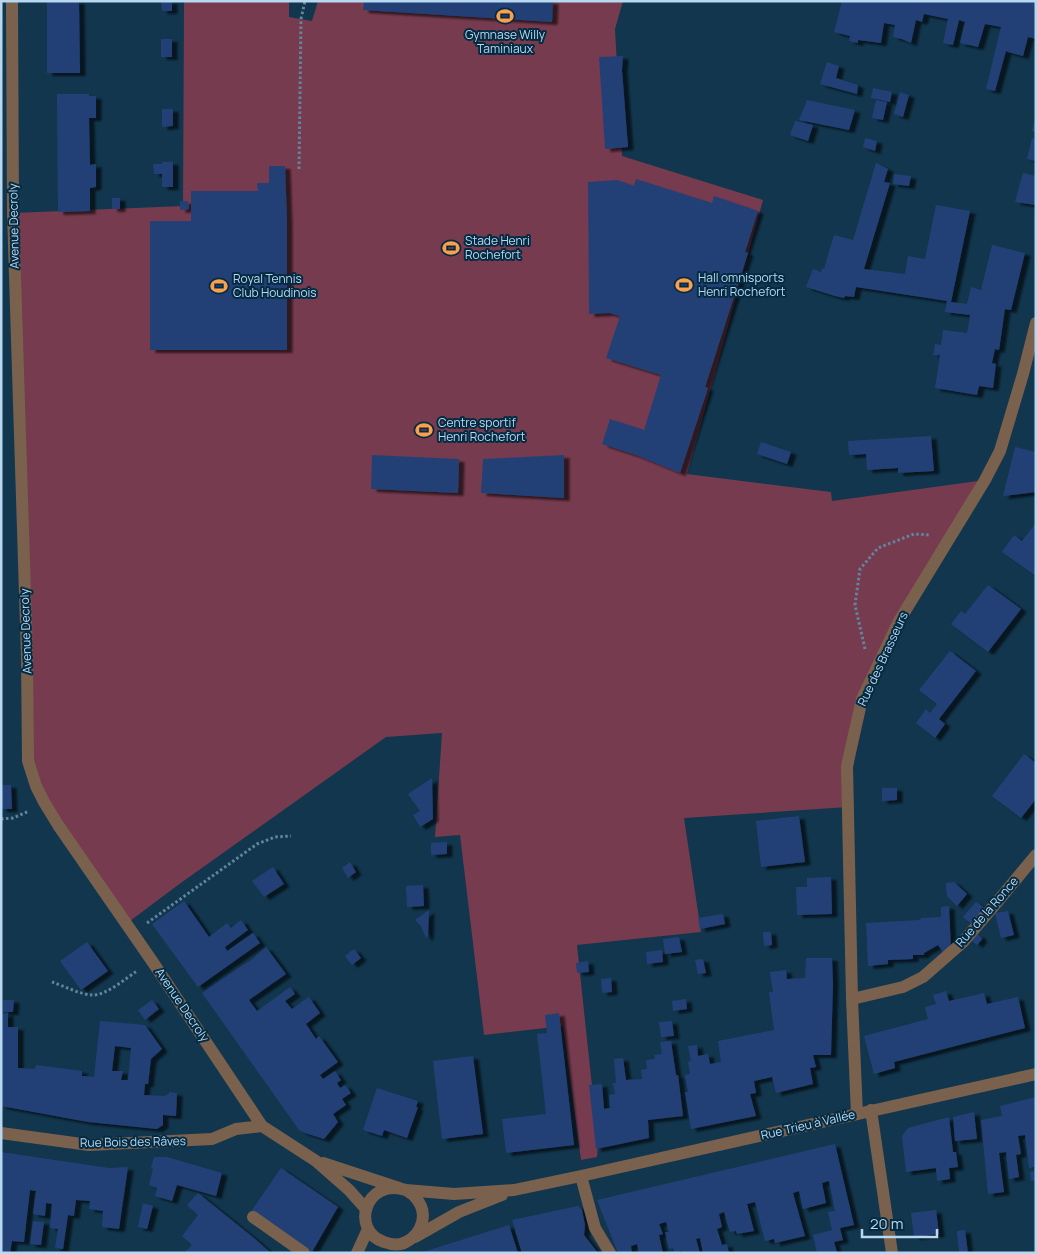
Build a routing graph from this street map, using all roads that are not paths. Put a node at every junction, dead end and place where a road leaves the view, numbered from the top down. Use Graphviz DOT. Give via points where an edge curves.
graph roads {
  1 [pos="12,1"];
  2 [pos="1036,323"];
  3 [pos="1036,855"];
  4 [pos="852,1000"];
  5 [pos="1036,1074"];
  6 [pos="871,1110"];
  7 [pos="857,1114"];
  8 [pos="262,1126"];
  9 [pos="1,1133"];
  10 [pos="316,1161"];
  11 [pos="581,1176"];
  12 [pos="403,1189"];
  13 [pos="514,1190"];
  14 [pos="366,1209"];
  15 [pos="253,1217"];
  16 [pos="368,1228"];
  17 [pos="413,1238"];
  18 [pos="388,1249"];
  19 [pos="304,1253"];
  20 [pos="357,1253"];
  21 [pos="610,1253"];
  22 [pos="892,1253"];
  1 -- 8 [label="street, Avenue Decroly" via="13,213 28,761 36,786 58,825"];
  2 -- 4 [label="street, Rue des Brasseurs" via="1000,451 899,621 862,700 847,766"];
  3 -- 4 [label="street, Rue de la Ronce" via="963,942 923,976 903,987"];
  4 -- 7 [label="street, Rue des Brasseurs"];
  5 -- 6 [label="street, Rue Trieu à Vallée"];
  6 -- 7 [label="street, Rue Trieu à Vallée"];
  6 -- 22 [label="street"];
  7 -- 11 [label="street, Rue Trieu à Vallée"];
  8 -- 9 [label="street, Rue Bois des Râves" via="236,1129 212,1139 88,1145"];
  8 -- 10 [label="street, Avenue Decroly"];
  10 -- 12 [label="street"];
  10 -- 14 [label="street"];
  11 -- 13 [label="street, Rue Trieu à Vallée"];
  11 -- 21 [label="street" via="595,1228"];
  12 -- 13 [label="street" via="454,1194"];
  12 -- 14 [label="street" via="391,1187 383,1190 374,1195"];
  12 -- 17 [label="street" via="415,1196 423,1212 420,1230"];
  13 -- 17 [label="street" via="459,1212"];
  14 -- 16 [label="street"];
  15 -- 19 [label="street"];
  16 -- 18 [label="street"];
  16 -- 20 [label="street"];
  17 -- 18 [label="street"];
}
